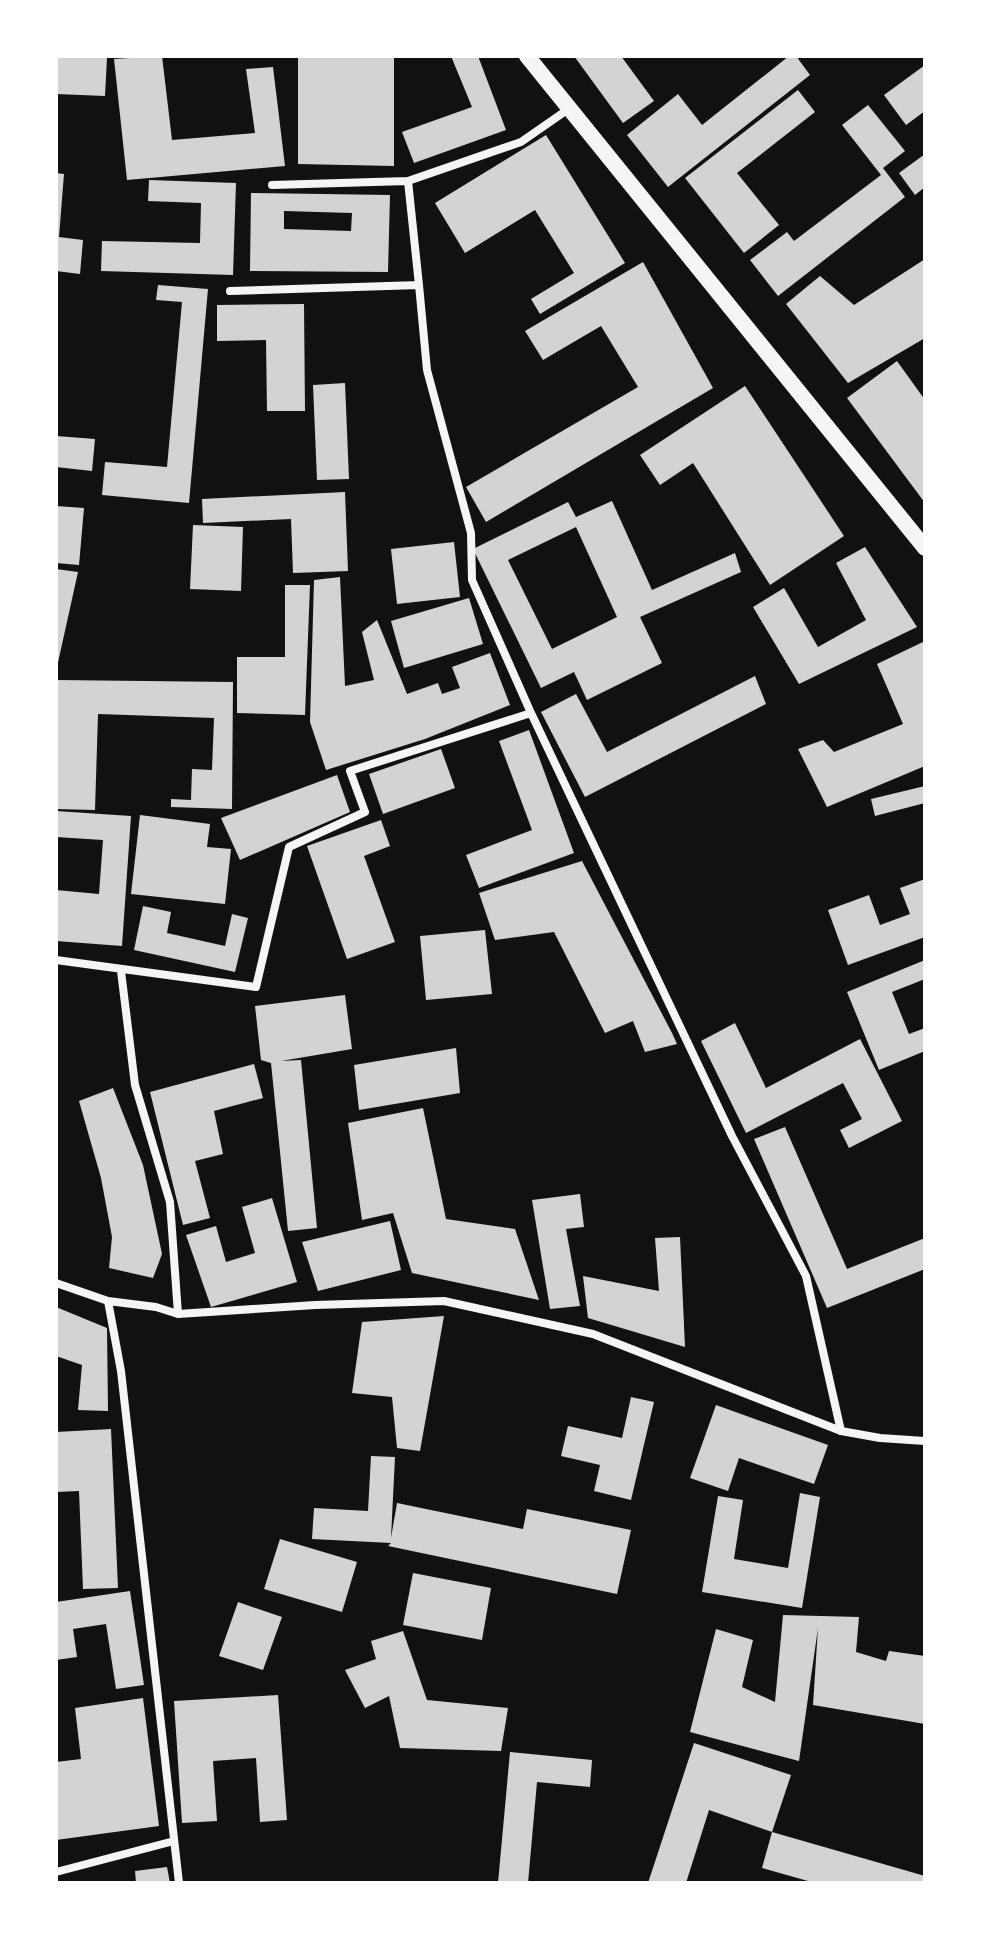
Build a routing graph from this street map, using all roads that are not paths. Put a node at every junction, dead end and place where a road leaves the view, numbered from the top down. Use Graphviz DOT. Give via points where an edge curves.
graph roads {
  1 [pos="527,56"];
  2 [pos="570,108"];
  3 [pos="408,181"];
  4 [pos="272,185"];
  5 [pos="419,285"];
  6 [pos="230,291"];
  7 [pos="925,548"];
  8 [pos="531,713"];
  9 [pos="56,960"];
  10 [pos="121,971"];
  11 [pos="56,1283"];
  12 [pos="108,1301"];
  13 [pos="178,1314"];
  14 [pos="841,1431"];
  15 [pos="925,1441"];
  16 [pos="174,1841"];
  17 [pos="56,1872"];
  18 [pos="179,1883"];
  1 -- 2 [label="main road"];
  2 -- 3 [label="street" via="521,142"];
  2 -- 7 [label="main road"];
  3 -- 4 [label="street"];
  3 -- 5 [label="street"];
  5 -- 6 [label="street"];
  5 -- 8 [label="street" via="427,370 471,533 472,580"];
  8 -- 10 [label="street" via="350,771 365,812 289,847 256,987"];
  8 -- 14 [label="street" via="732,1136 806,1276"];
  9 -- 10 [label="street"];
  10 -- 13 [label="street" via="135,1085 170,1202"];
  11 -- 12 [label="street"];
  12 -- 13 [label="street"];
  12 -- 16 [label="street" via="121,1371"];
  13 -- 14 [label="street" via="444,1301 593,1334"];
  14 -- 15 [label="street"];
  16 -- 17 [label="street"];
  16 -- 18 [label="street"];
}
